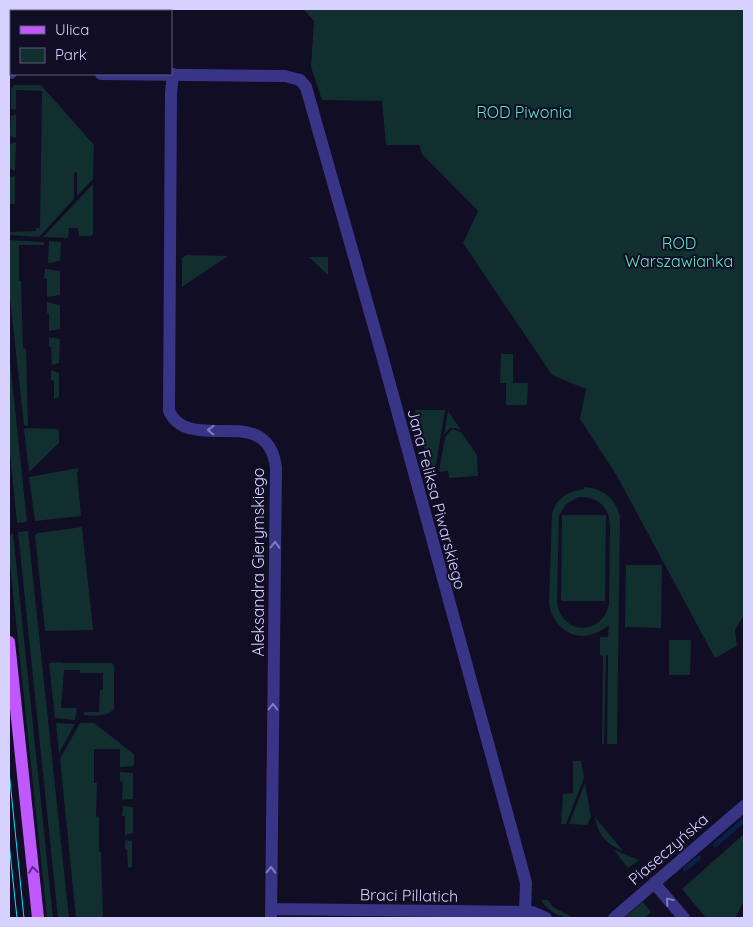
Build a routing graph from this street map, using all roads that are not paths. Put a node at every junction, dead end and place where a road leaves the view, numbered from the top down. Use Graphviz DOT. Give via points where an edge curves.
graph roads {
  1 [pos="173,74"];
  2 [pos="9,642"];
  3 [pos="744,806"];
  4 [pos="654,883"];
  5 [pos="525,912"];
  6 [pos="271,914"];
  7 [pos="38,918"];
  8 [pos="546,918"];
  9 [pos="614,918"];
  10 [pos="684,918"];
  1 -- 5 [label="street, Jana Feliksa Piwarskiego" via="293,78 303,83 309,96 521,864 526,883"];
  6 -- 1 [label="street, Aleksandra Gierymskiego, one-way" via="275,461 264,441 251,433 186,428 176,422 169,411"];
  7 -- 2 [label="main road, one-way"];
  3 -- 4 [label="street, Piaseczyńska"];
  4 -- 9 [label="street, Piaseczyńska"];
  10 -- 4 [label="street, one-way"];
  5 -- 6 [label="street, Braci Pillatich"];
  5 -- 8 [label="street, Braci Pillatich"];
}
